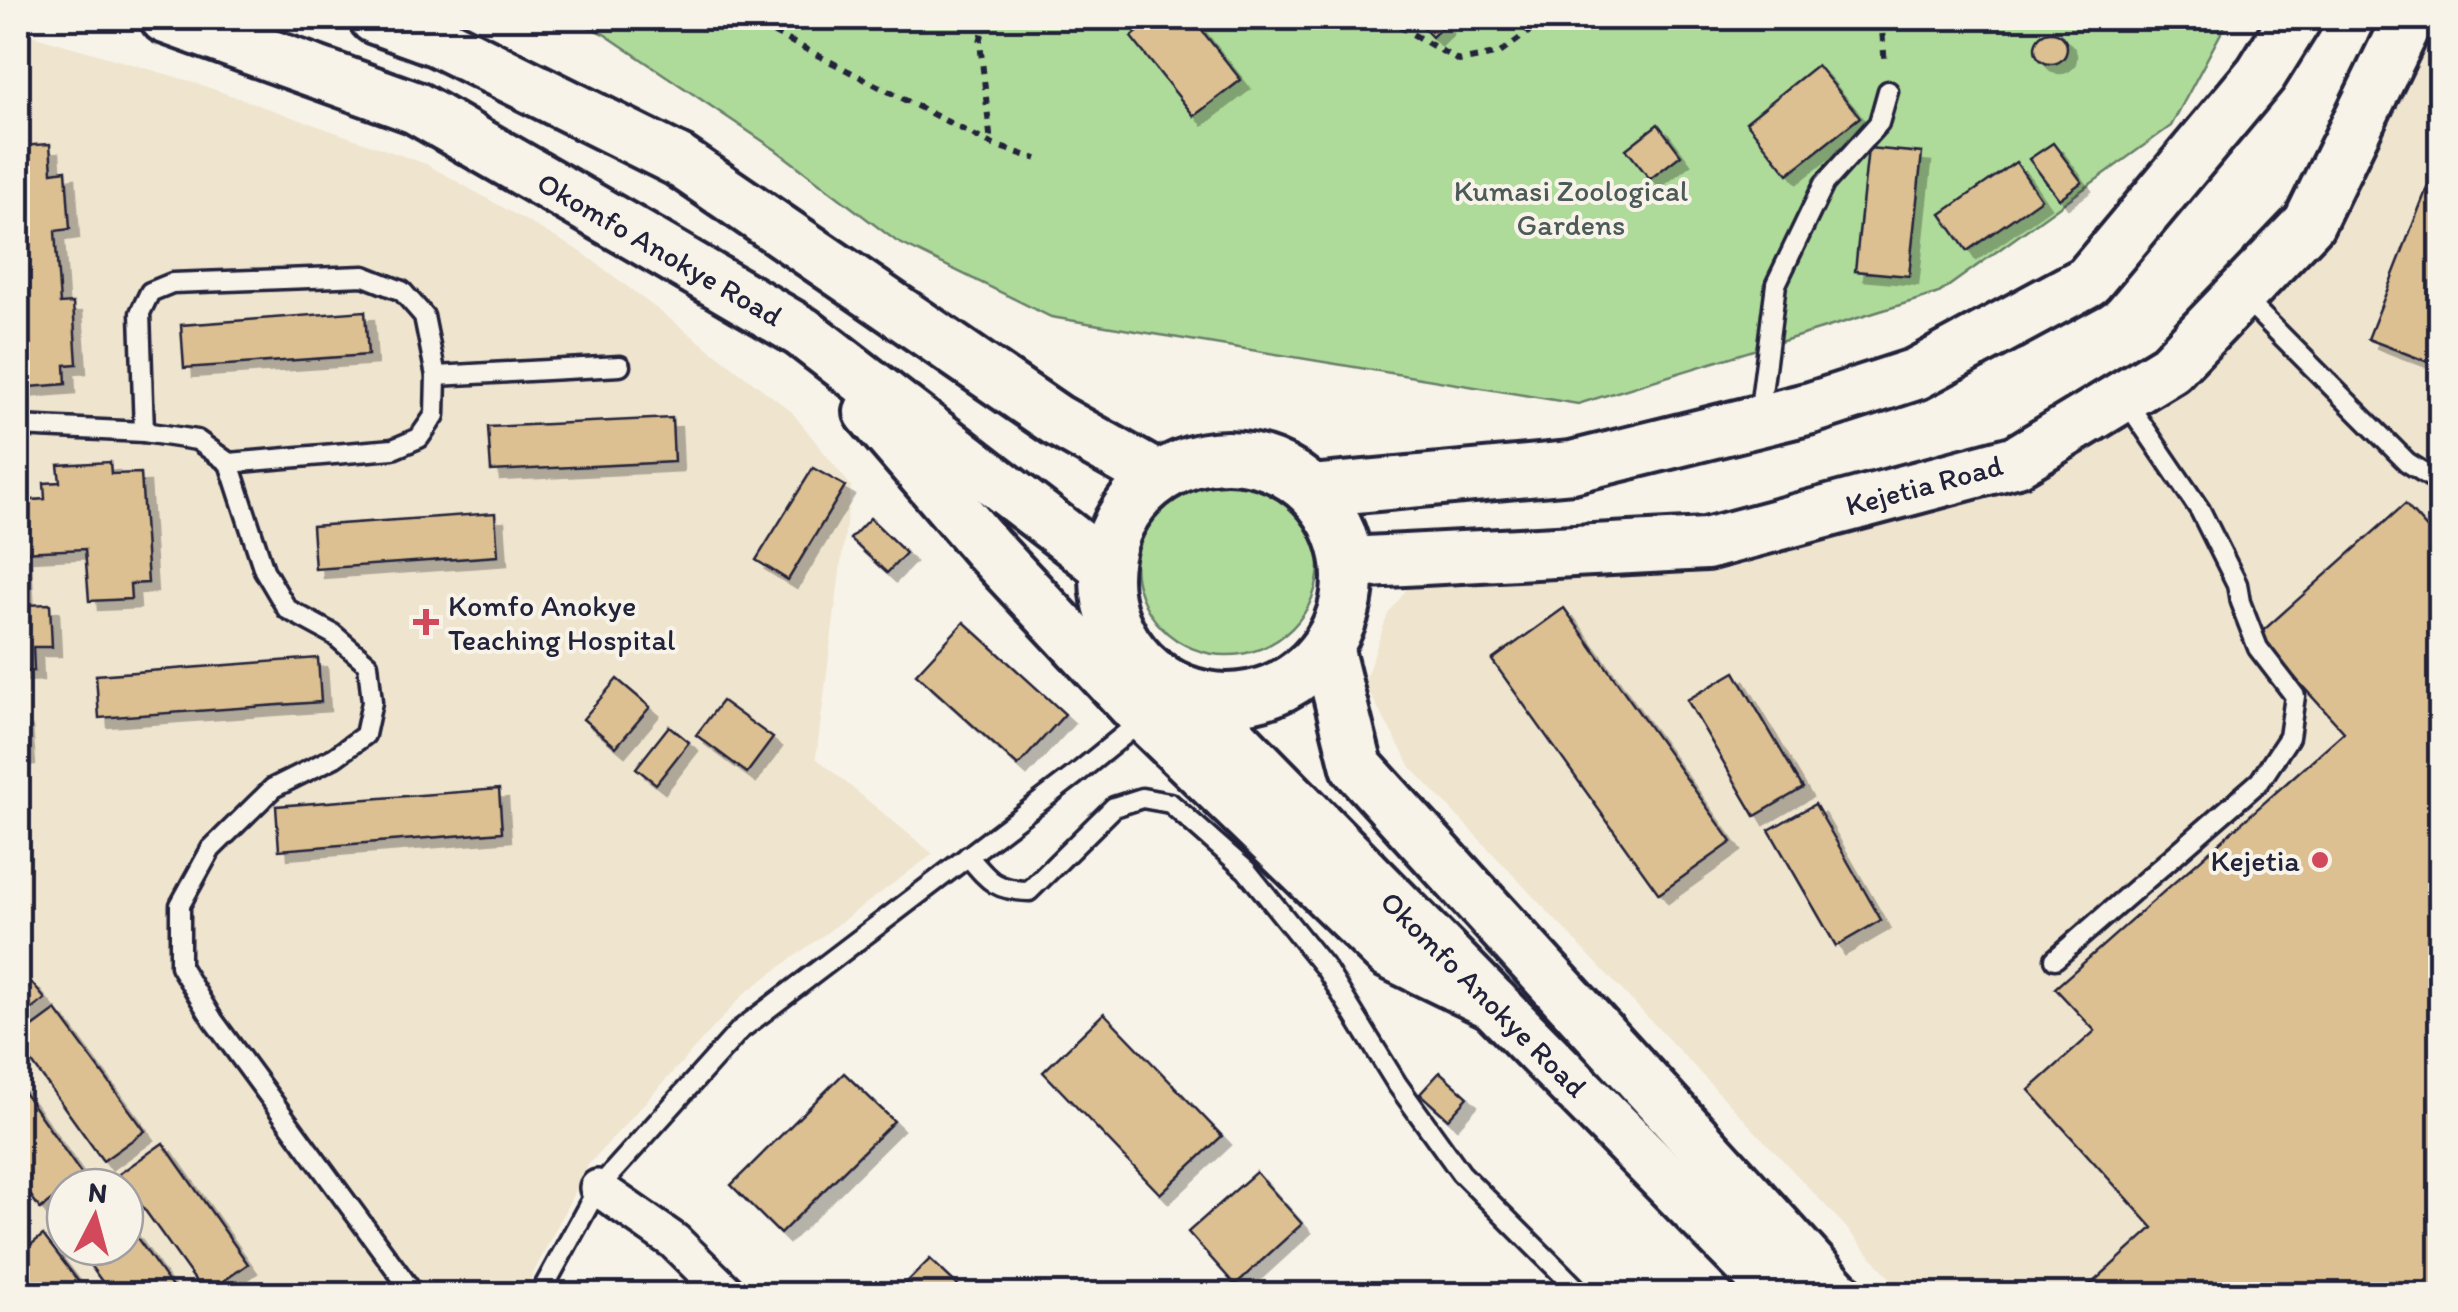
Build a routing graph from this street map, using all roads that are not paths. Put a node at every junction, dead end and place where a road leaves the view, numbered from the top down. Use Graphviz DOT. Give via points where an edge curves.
graph roads {
  1 [pos="166,18"];
  2 [pos="375,18"];
  3 [pos="2296,18"];
  4 [pos="2409,18"];
  5 [pos="1888,91"];
  6 [pos="2240,294"];
  7 [pos="802,332"];
  8 [pos="620,366"];
  9 [pos="436,376"];
  10 [pos="2122,396"];
  11 [pos="1758,422"];
  12 [pos="18,426"];
  13 [pos="144,432"];
  14 [pos="229,463"];
  15 [pos="1156,476"];
  16 [pos="2440,483"];
  17 [pos="1312,491"];
  18 [pos="1348,563"];
  19 [pos="1105,566"];
  20 [pos="1327,647"];
  21 [pos="1188,693"];
  22 [pos="1145,718"];
  23 [pos="968,856"];
  24 [pos="2055,958"];
  25 [pos="1494,1004"];
  26 [pos="598,1188"];
  27 [pos="414,1294"];
  28 [pos="540,1294"];
  29 [pos="728,1294"];
  30 [pos="1582,1294"];
  31 [pos="1779,1294"];
  32 [pos="1837,1294"];
  1 -- 7 [label="main road, Okomfo Anokye Road" via="416,108"];
  2 -- 15 [label="main road" via="438,42 679,161 1056,420"];
  3 -- 11 [label="main road" via="2261,74 2088,280 1916,374"];
  4 -- 6 [label="main road, Kejetia Road" via="2310,223"];
  5 -- 11 [label="lane" via="1878,123 1824,184 1776,284"];
  6 -- 10 [label="main road, Kejetia Road" via="2170,368"];
  6 -- 16 [label="lane" via="2407,462"];
  7 -- 19 [label="main road, Okomfo Anokye Road"];
  7 -- 22 [label="main road"];
  8 -- 9 [label="lane"];
  9 -- 13 [label="lane" via="424,316 402,291 364,276 172,284 150,292 140,313"];
  9 -- 14 [label="lane" via="436,416 419,438 393,450"];
  10 -- 18 [label="main road, Kejetia Road" via="2016,460 1706,544"];
  10 -- 24 [label="lane" via="2200,510 2237,584 2258,648 2295,696 2289,737 2260,782"];
  11 -- 17 [label="main road" via="1572,467"];
  12 -- 13 [label="lane"];
  13 -- 14 [label="lane" via="197,440"];
  14 -- 27 [label="lane" via="264,570 287,609 334,634 368,664 372,702 365,736 272,788 211,849 180,905 180,966"];
  15 -- 17 [label="main road" via="1198,460 1239,457 1290,474"];
  15 -- 19 [label="main road" via="1122,514"];
  17 -- 18 [label="main road" via="1330,512"];
  18 -- 20 [label="main road" via="1342,617"];
  19 -- 21 [label="main road" via="1108,606 1124,644 1147,671"];
  20 -- 21 [label="main road" via="1293,680 1268,692 1214,699"];
  20 -- 32 [label="main road, Okomfo Anokye Road" via="1357,767"];
  21 -- 25 [label="main road, Okomfo Anokye Road"];
  22 -- 23 [label="lane"];
  22 -- 25 [label="main road" via="1389,953"];
  23 -- 26 [label="lane" via="740,1030"];
  23 -- 30 [label="lane" via="992,883 1029,891 1114,807 1142,798 1170,803 1246,870 1326,970 1461,1172"];
  25 -- 31 [label="main road, Okomfo Anokye Road"];
  26 -- 28 [label="lane"];
  26 -- 29 [label="street" via="674,1241"];
}
